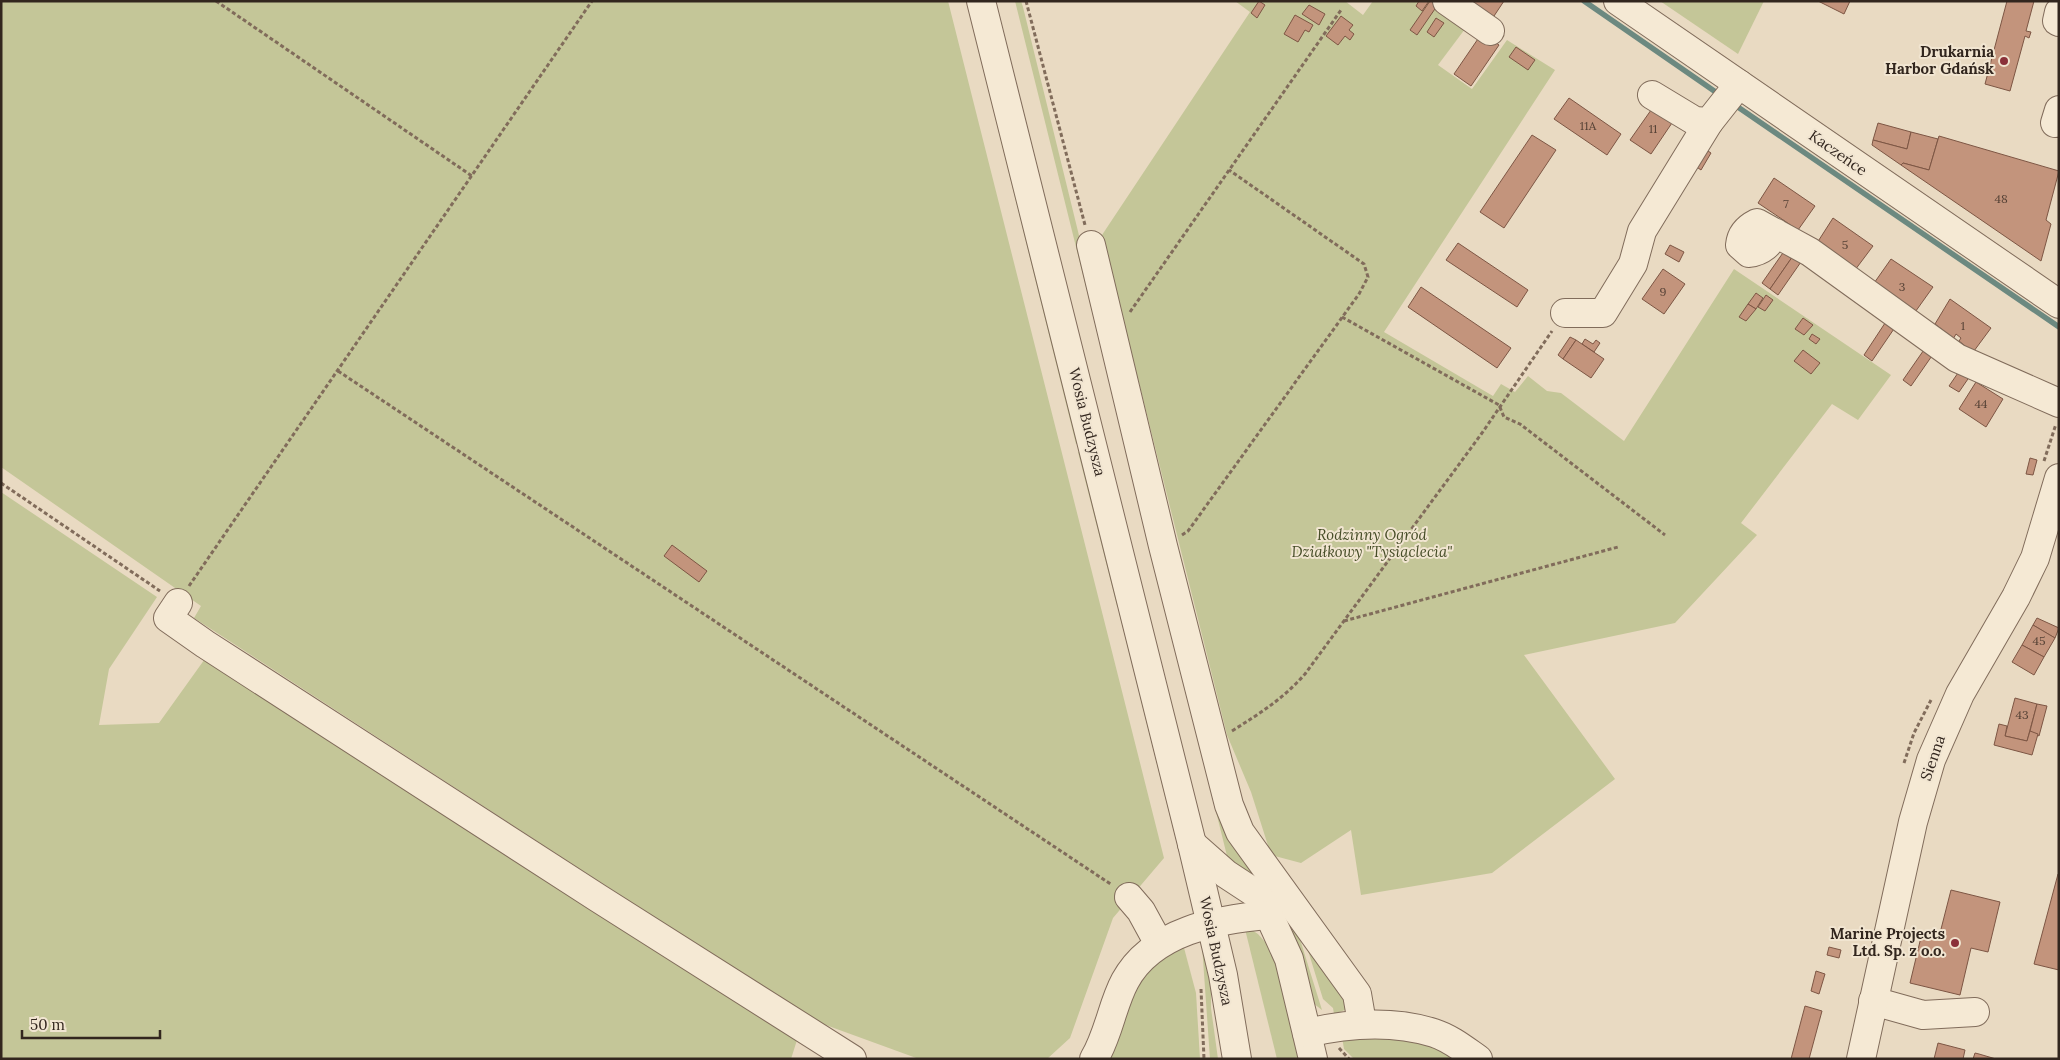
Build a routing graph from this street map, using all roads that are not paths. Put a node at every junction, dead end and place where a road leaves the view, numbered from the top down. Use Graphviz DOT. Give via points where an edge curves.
graph roads {
  1 [pos="981,1"];
  2 [pos="1447,1"];
  3 [pos="1618,1"];
  4 [pos="2059,12"];
  5 [pos="2059,22"];
  6 [pos="1490,31"];
  7 [pos="1652,95"];
  8 [pos="1725,102"];
  9 [pos="1776,233"];
  10 [pos="1091,245"];
  11 [pos="2059,304"];
  12 [pos="1565,314"];
  13 [pos="2058,419"];
  14 [pos="2059,478"];
  15 [pos="178,603"];
  16 [pos="1192,844"];
  17 [pos="1129,897"];
  18 [pos="1269,915"];
  19 [pos="1211,924"];
  20 [pos="1159,944"];
  21 [pos="1873,1001"];
  22 [pos="1975,1012"];
  23 [pos="1362,1023"];
  24 [pos="1307,1033"];
  25 [pos="852,1059"];
  26 [pos="1094,1059"];
  27 [pos="1237,1059"];
  28 [pos="1313,1059"];
  29 [pos="1478,1059"];
  30 [pos="1860,1059"];
  1 -- 16 [label="street, Wosia Budzysza"];
  2 -- 6 [label="street"];
  3 -- 8 [label="street, Kaczeńce"];
  4 -- 5 [label="street" via="2056,21"];
  7 -- 8 [label="street" via="1695,120"];
  8 -- 11 [label="street, Kaczeńce"];
  8 -- 12 [label="street" via="1642,231 1633,264 1603,314"];
  9 -- 13 [label="street" via="1810,252 1957,358"];
  10 -- 23 [label="street" via="1229,805 1240,832 1357,994"];
  14 -- 21 [label="street, Sienna" via="2035,558 1960,694 1931,760 1913,822"];
  15 -- 25 [label="street" via="168,618 205,644"];
  16 -- 18 [label="street" via="1226,874 1258,896"];
  16 -- 19 [label="street, Wosia Budzysza"];
  17 -- 20 [label="street" via="1141,910"];
  18 -- 19 [label="street"];
  18 -- 24 [label="street" via="1289,959"];
  19 -- 20 [label="street"];
  19 -- 27 [label="street, Wosia Budzysza"];
  20 -- 26 [label="street" via="1137,963 1125,982 1106,1037"];
  21 -- 22 [label="street" via="1923,1015"];
  21 -- 30 [label="street, Sienna"];
  23 -- 24 [label="street"];
  23 -- 29 [label="street" via="1400,1026 1435,1034"];
  24 -- 28 [label="street"];
}
